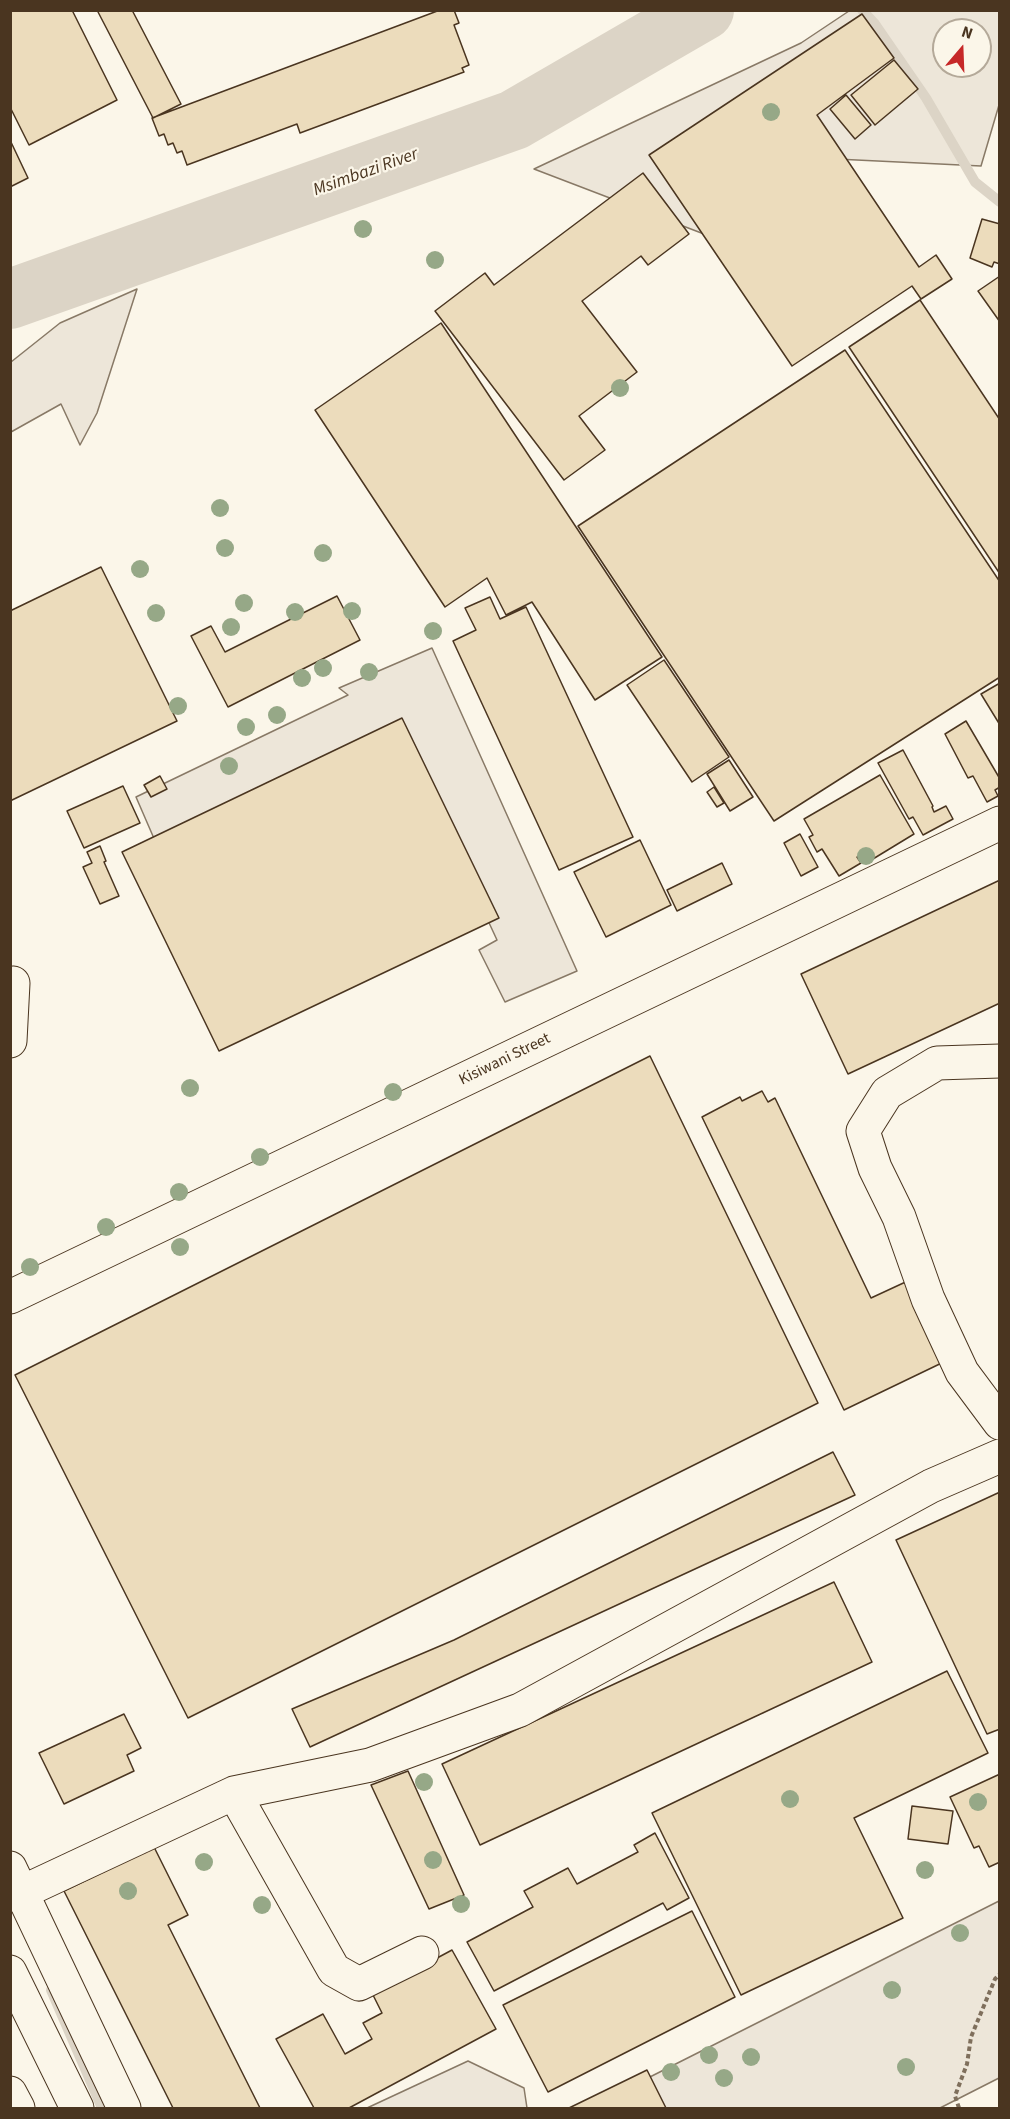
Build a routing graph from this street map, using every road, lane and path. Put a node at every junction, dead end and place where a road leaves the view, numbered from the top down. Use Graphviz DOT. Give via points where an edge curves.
graph roads {
  1 [pos="999,823"];
  2 [pos="13,983"];
  3 [pos="10,1041"];
  4 [pos="999,1061"];
  5 [pos="10,1297"];
  6 [pos="999,1423"];
  7 [pos="999,1456"];
  8 [pos="234,1793"];
  9 [pos="15,1885"];
  10 [pos="422,1953"];
  11 [pos="10,1972"];
  12 [pos="999,1974"];
  13 [pos="10,2093"];
  14 [pos="18,2109"];
  15 [pos="77,2109"];
  16 [pos="124,2109"];
  17 [pos="958,2109"];
  1 -- 5 [label="street, Kisiwani Street"];
  2 -- 3 [label="street"];
  4 -- 6 [label="street" via="937,1063 887,1093 863,1131 962,1372"];
  7 -- 8 [label="street" via="931,1486 520,1710 370,1765"];
  8 -- 9 [label="street"];
  8 -- 10 [label="street" via="334,1970 359,1983"];
  9 -- 16 [label="street"];
  11 -- 15 [label="street"];
  12 -- 17 [label="path" via="970,2037 967,2064 956,2096"];
  13 -- 14 [label="street"];
}
